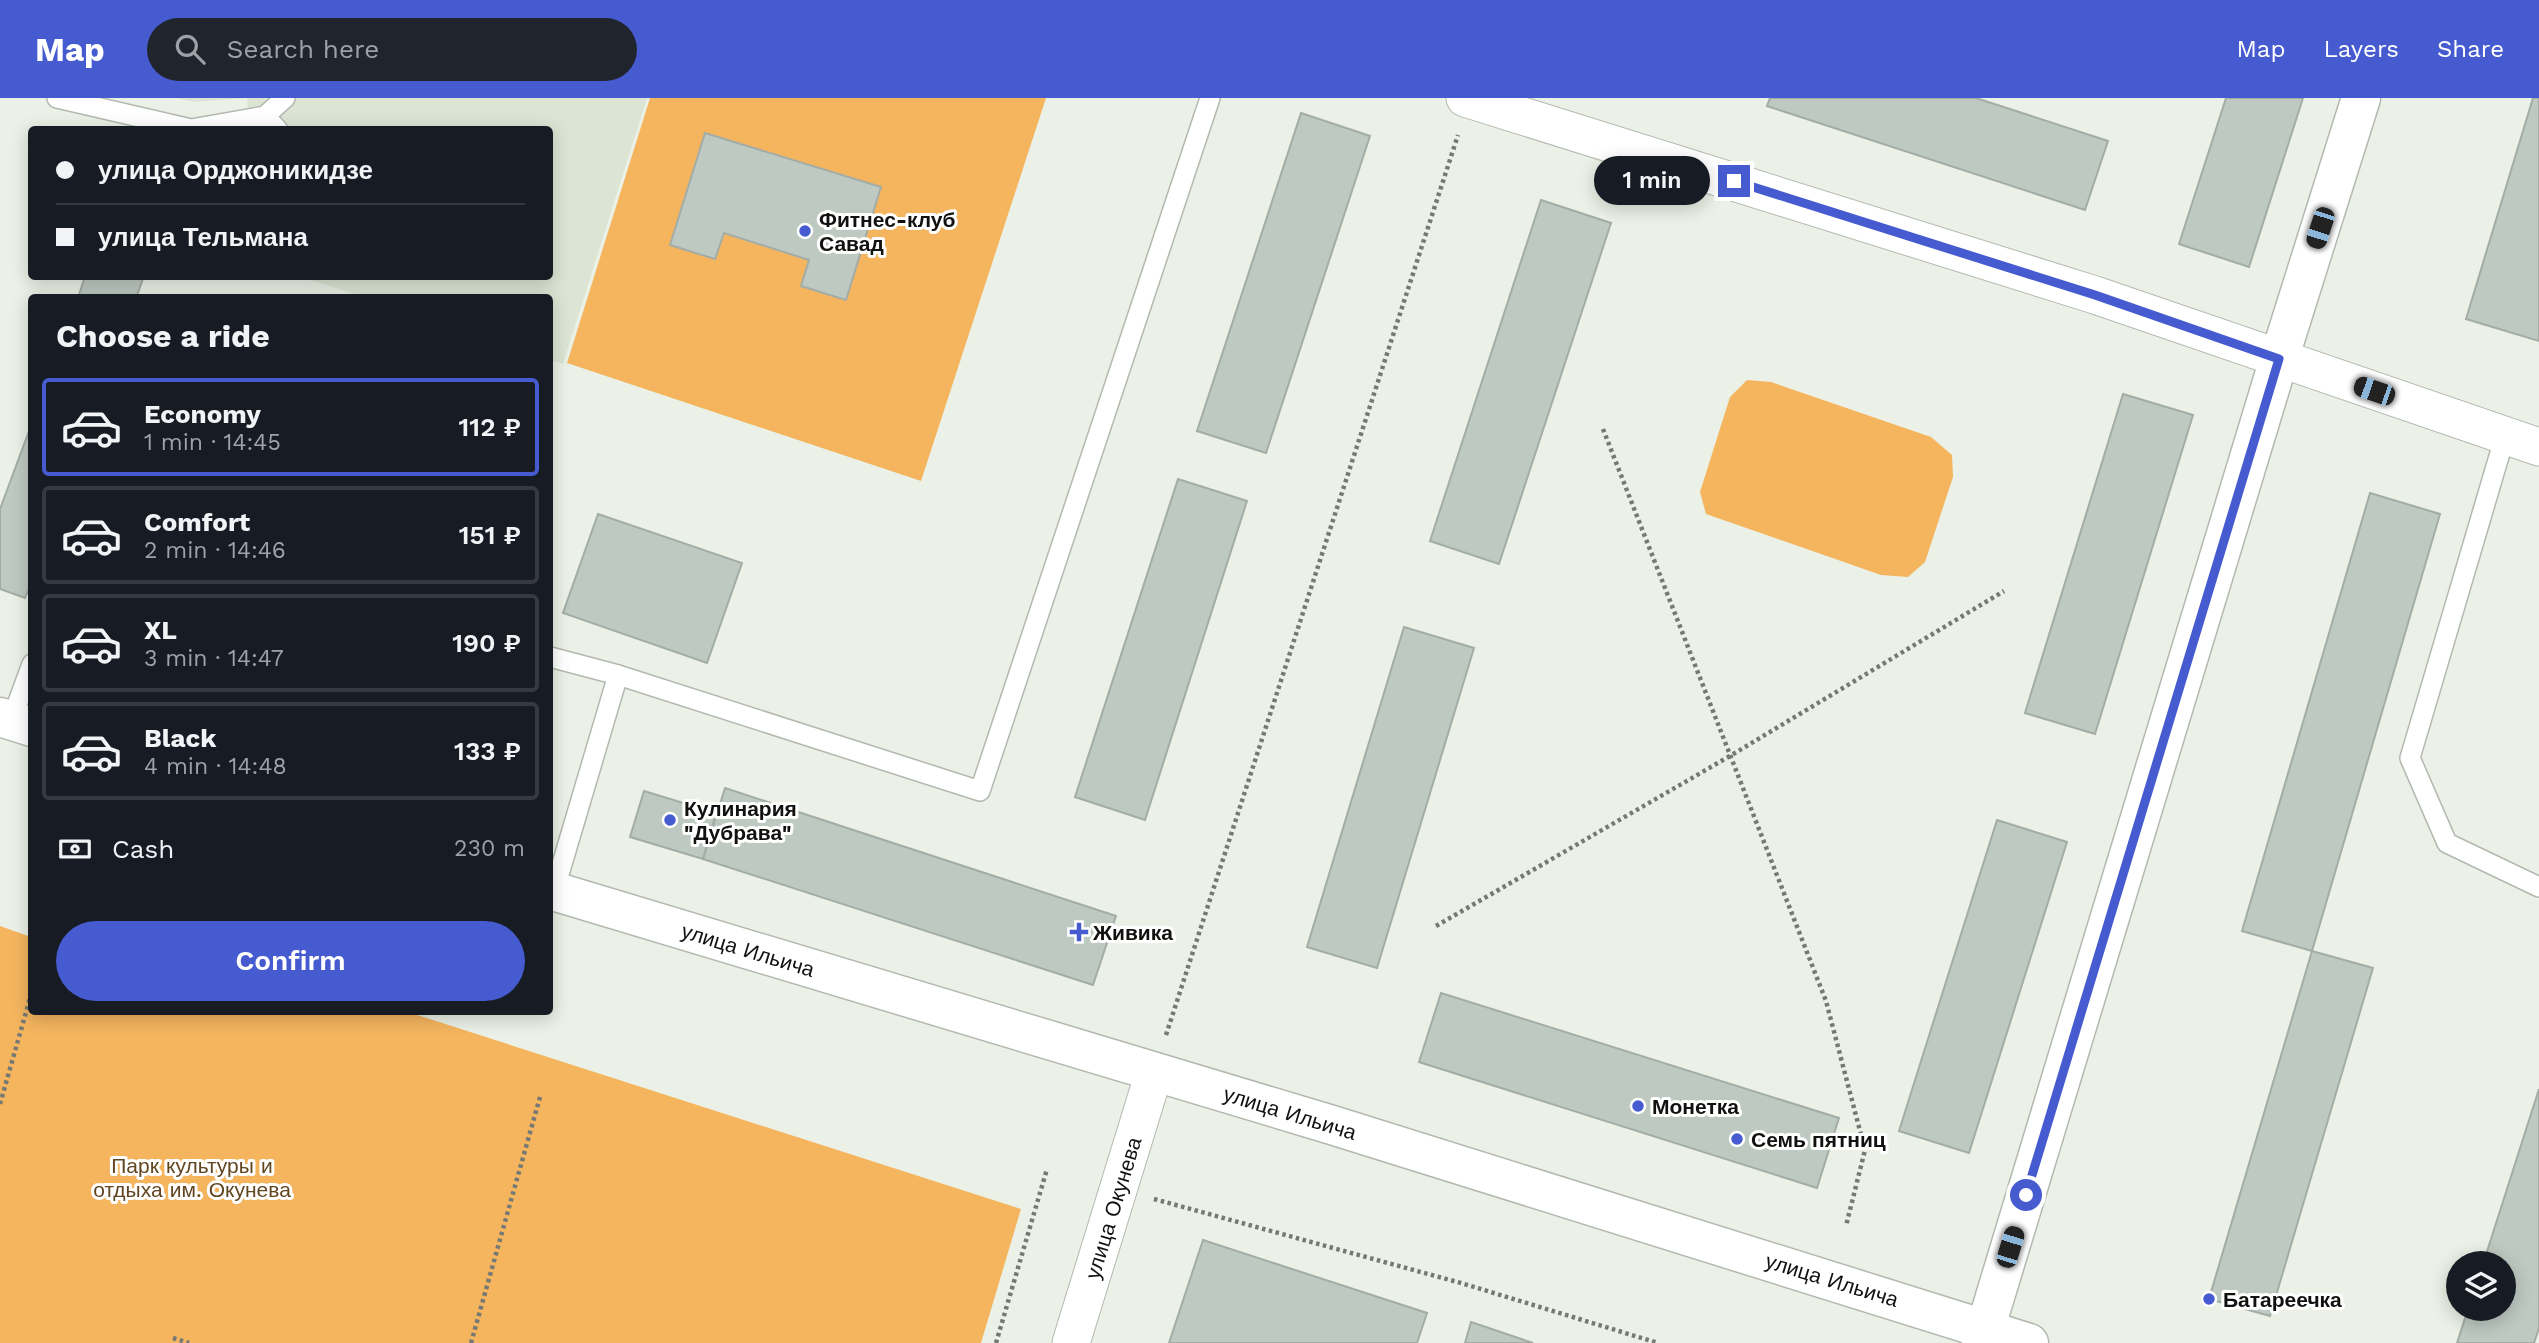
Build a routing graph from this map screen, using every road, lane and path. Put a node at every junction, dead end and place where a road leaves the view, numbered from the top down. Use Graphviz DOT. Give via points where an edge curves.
graph roads {
  1 [pos="57,98"];
  2 [pos="285,98"];
  3 [pos="1210,98"];
  4 [pos="2361,98"];
  5 [pos="1468,99"];
  6 [pos="272,123"];
  7 [pos="178,126"];
  8 [pos="232,126"];
  9 [pos="2279,359"];
  10 [pos="1603,429"];
  11 [pos="2505,436"];
  12 [pos="2539,447"];
  13 [pos="2004,591"];
  14 [pos="553,658"];
  15 [pos="618,675"];
  16 [pos="28,677"];
  17 [pos="14,722"];
  18 [pos="1730,756"];
  19 [pos="553,887"];
  20 [pos="2539,887"];
  21 [pos="553,890"];
  22 [pos="1436,926"];
  23 [pos="28,1005"];
  24 [pos="1154,1073"];
  25 [pos="540,1097"];
  26 [pos="0,1104"];
  27 [pos="1047,1169"];
  28 [pos="1119,1189"];
  29 [pos="1846,1226"];
  30 [pos="1983,1336"];
  31 [pos="173,1338"];
  32 [pos="189,1343"];
  33 [pos="471,1343"];
  34 [pos="996,1343"];
  35 [pos="1071,1343"];
  36 [pos="1658,1343"];
  37 [pos="2029,1343"];
  1 -- 7 [label="lane"];
  2 -- 6 [label="lane"];
  3 -- 15 [label="lane" via="980,791"];
  4 -- 9 [label="street"];
  5 -- 9 [label="street" via="2095,295"];
  5 -- 24 [label="path"];
  6 -- 8 [label="lane"];
  9 -- 11 [label="street"];
  9 -- 30 [label="street"];
  10 -- 18 [label="path"];
  11 -- 12 [label="street"];
  11 -- 20 [label="lane" via="2410,758 2448,843"];
  13 -- 18 [label="path"];
  14 -- 15 [label="lane"];
  15 -- 19 [label="lane"];
  16 -- 17 [label="lane"];
  18 -- 22 [label="path"];
  18 -- 29 [label="path" via="1826,1001 1865,1150"];
  21 -- 24 [label="street, улица Ильича"];
  23 -- 26 [label="path"];
  24 -- 28 [label="street, улица Окунева"];
  24 -- 30 [label="street, улица Ильича"];
  25 -- 33 [label="path"];
  27 -- 34 [label="path"];
  28 -- 35 [label="street, улица Окунева"];
  28 -- 36 [label="path" via="1461,1283"];
  30 -- 37 [label="street, улица Ильича"];
  31 -- 32 [label="path"];
}
